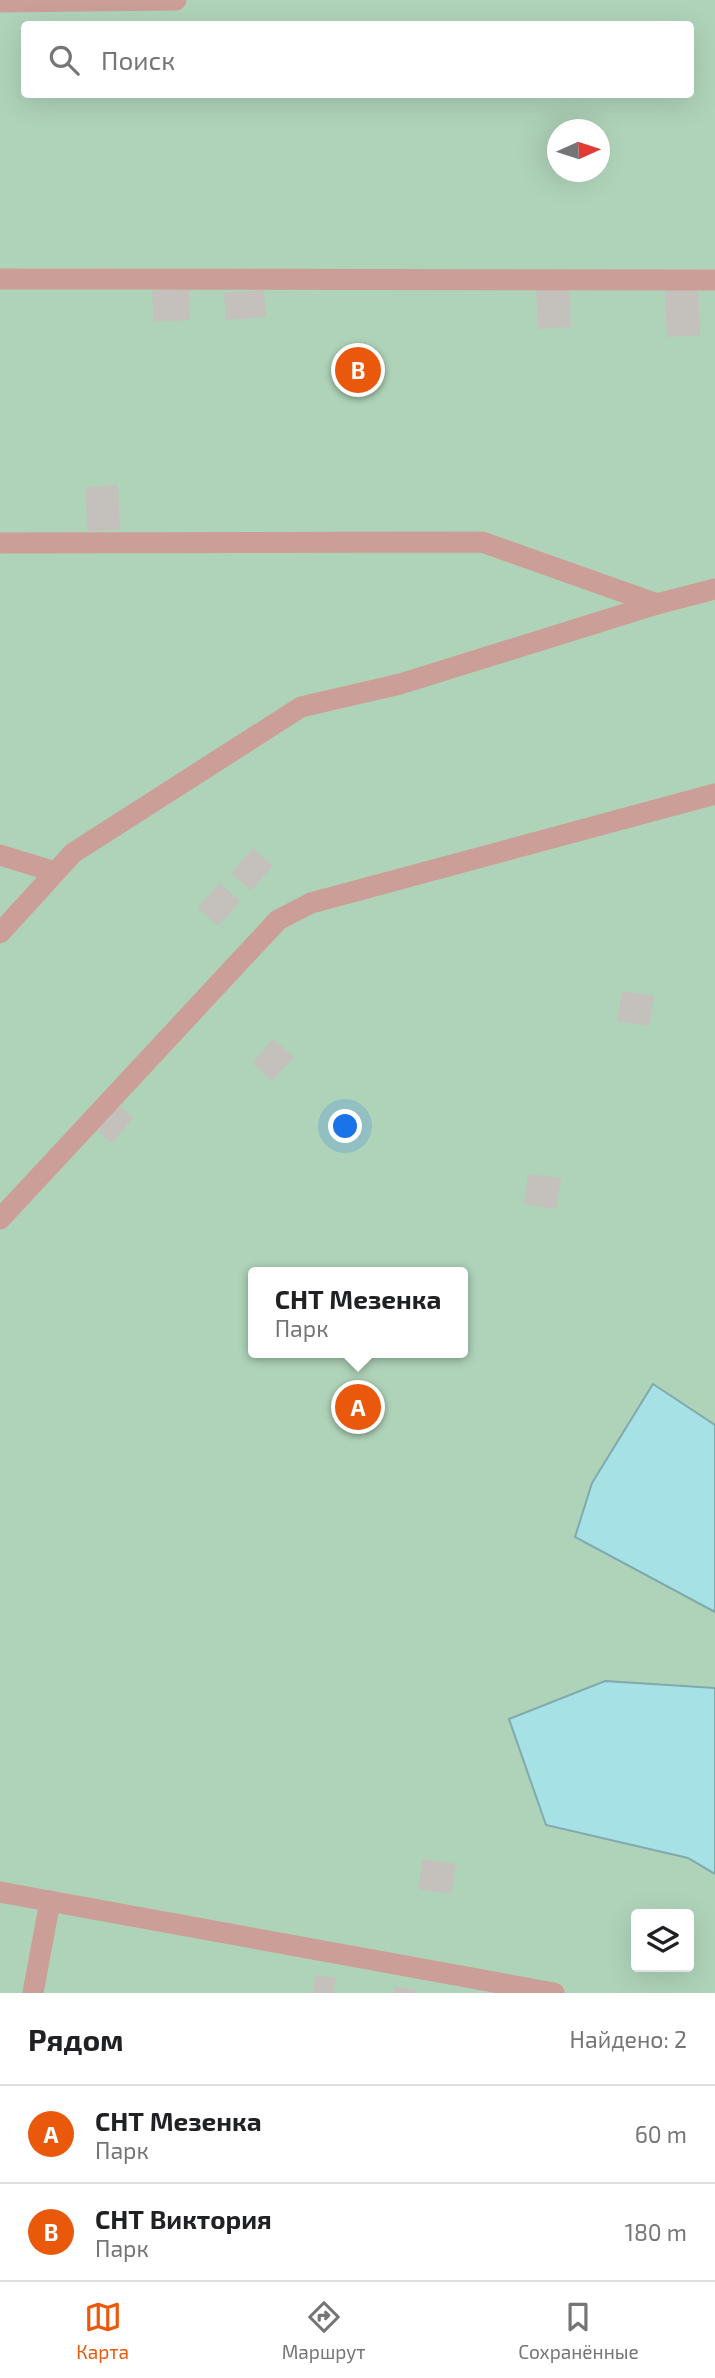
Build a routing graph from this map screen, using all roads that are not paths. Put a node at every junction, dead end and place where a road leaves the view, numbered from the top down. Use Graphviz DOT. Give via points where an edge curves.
graph roads {
  1 [pos="176,0"];
  2 [pos="0,2"];
  3 [pos="0,279"];
  4 [pos="715,280"];
  5 [pos="0,543"];
  6 [pos="715,589"];
  7 [pos="657,604"];
  8 [pos="715,794"];
  9 [pos="0,855"];
  10 [pos="55,872"];
  11 [pos="0,933"];
  12 [pos="0,1219"];
  13 [pos="0,1892"];
  14 [pos="50,1900"];
  15 [pos="33,1993"];
  16 [pos="554,1993"];
  1 -- 2 [label="street"];
  3 -- 4 [label="street"];
  5 -- 7 [label="street" via="482,542"];
  6 -- 7 [label="street"];
  7 -- 10 [label="street" via="400,684 301,707 73,853"];
  8 -- 12 [label="street" via="312,903 278,920"];
  9 -- 10 [label="street"];
  10 -- 11 [label="street"];
  13 -- 14 [label="street"];
  14 -- 15 [label="street"];
  14 -- 16 [label="street"];
}
